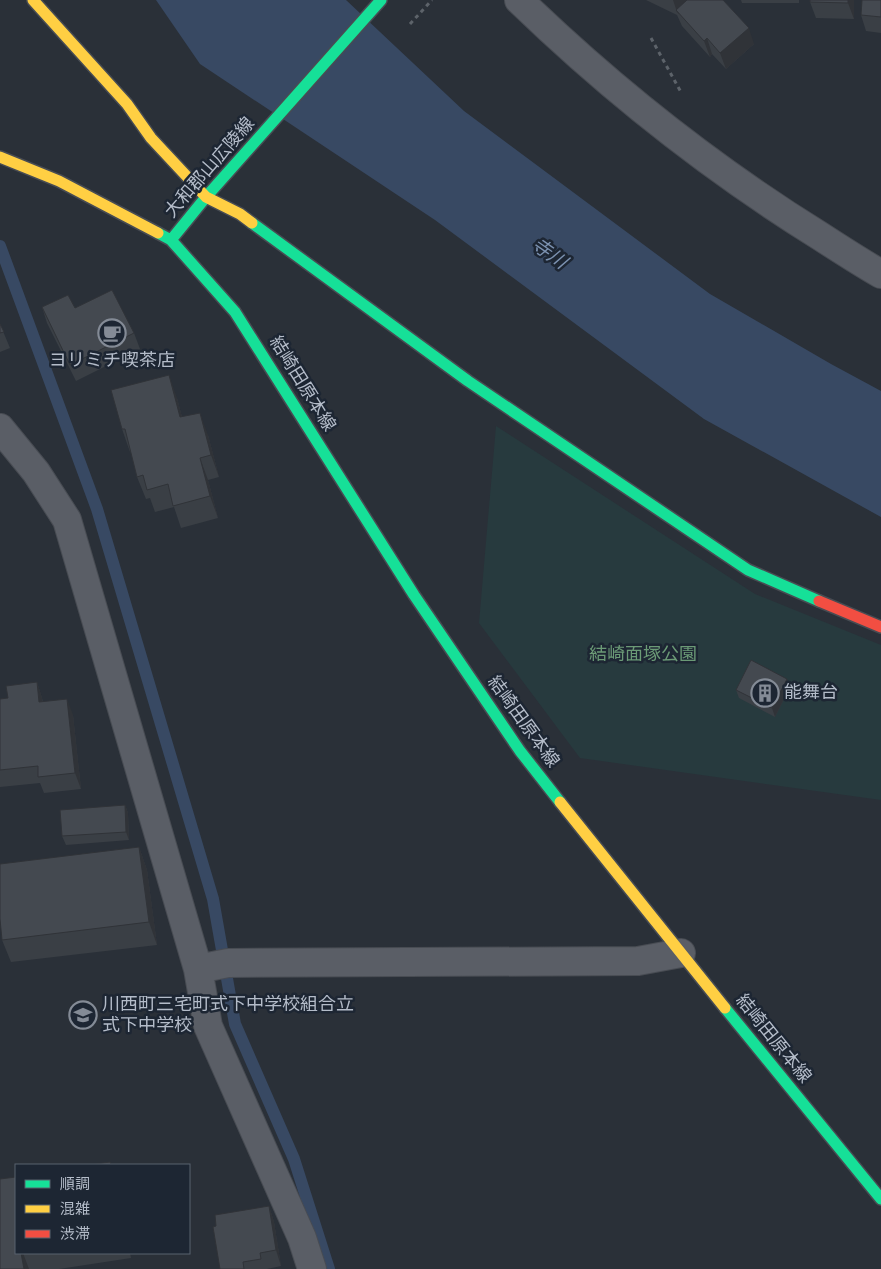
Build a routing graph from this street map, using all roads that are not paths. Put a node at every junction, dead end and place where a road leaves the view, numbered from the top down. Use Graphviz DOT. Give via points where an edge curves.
graph roads {
  1 [pos="33,0"];
  2 [pos="381,0"];
  3 [pos="519,0"];
  4 [pos="0,157"];
  5 [pos="206,197"];
  6 [pos="171,240"];
  7 [pos="881,274"];
  8 [pos="0,428"];
  9 [pos="881,627"];
  10 [pos="681,953"];
  11 [pos="198,969"];
  12 [pos="881,1199"];
  13 [pos="312,1269"];
  1 -- 5 [label="main road"];
  2 -- 5 [label="main road, 大和郡山広陵線"];
  3 -- 7 [label="street" via="622,94 703,158 776,209"];
  4 -- 6 [label="main road, 大和郡山広陵線" via="59,181"];
  5 -- 6 [label="main road, 大和郡山広陵線"];
  5 -- 9 [label="main road" via="240,214 468,381 748,570"];
  6 -- 10 [label="main road, 結崎田原本線" via="235,312 414,595 520,751"];
  8 -- 11 [label="street" via="36,472 67,520"];
  10 -- 11 [label="street" via="638,961 228,963"];
  10 -- 12 [label="main road, 結崎田原本線"];
  11 -- 13 [label="street" via="208,1026 302,1238"];
}
